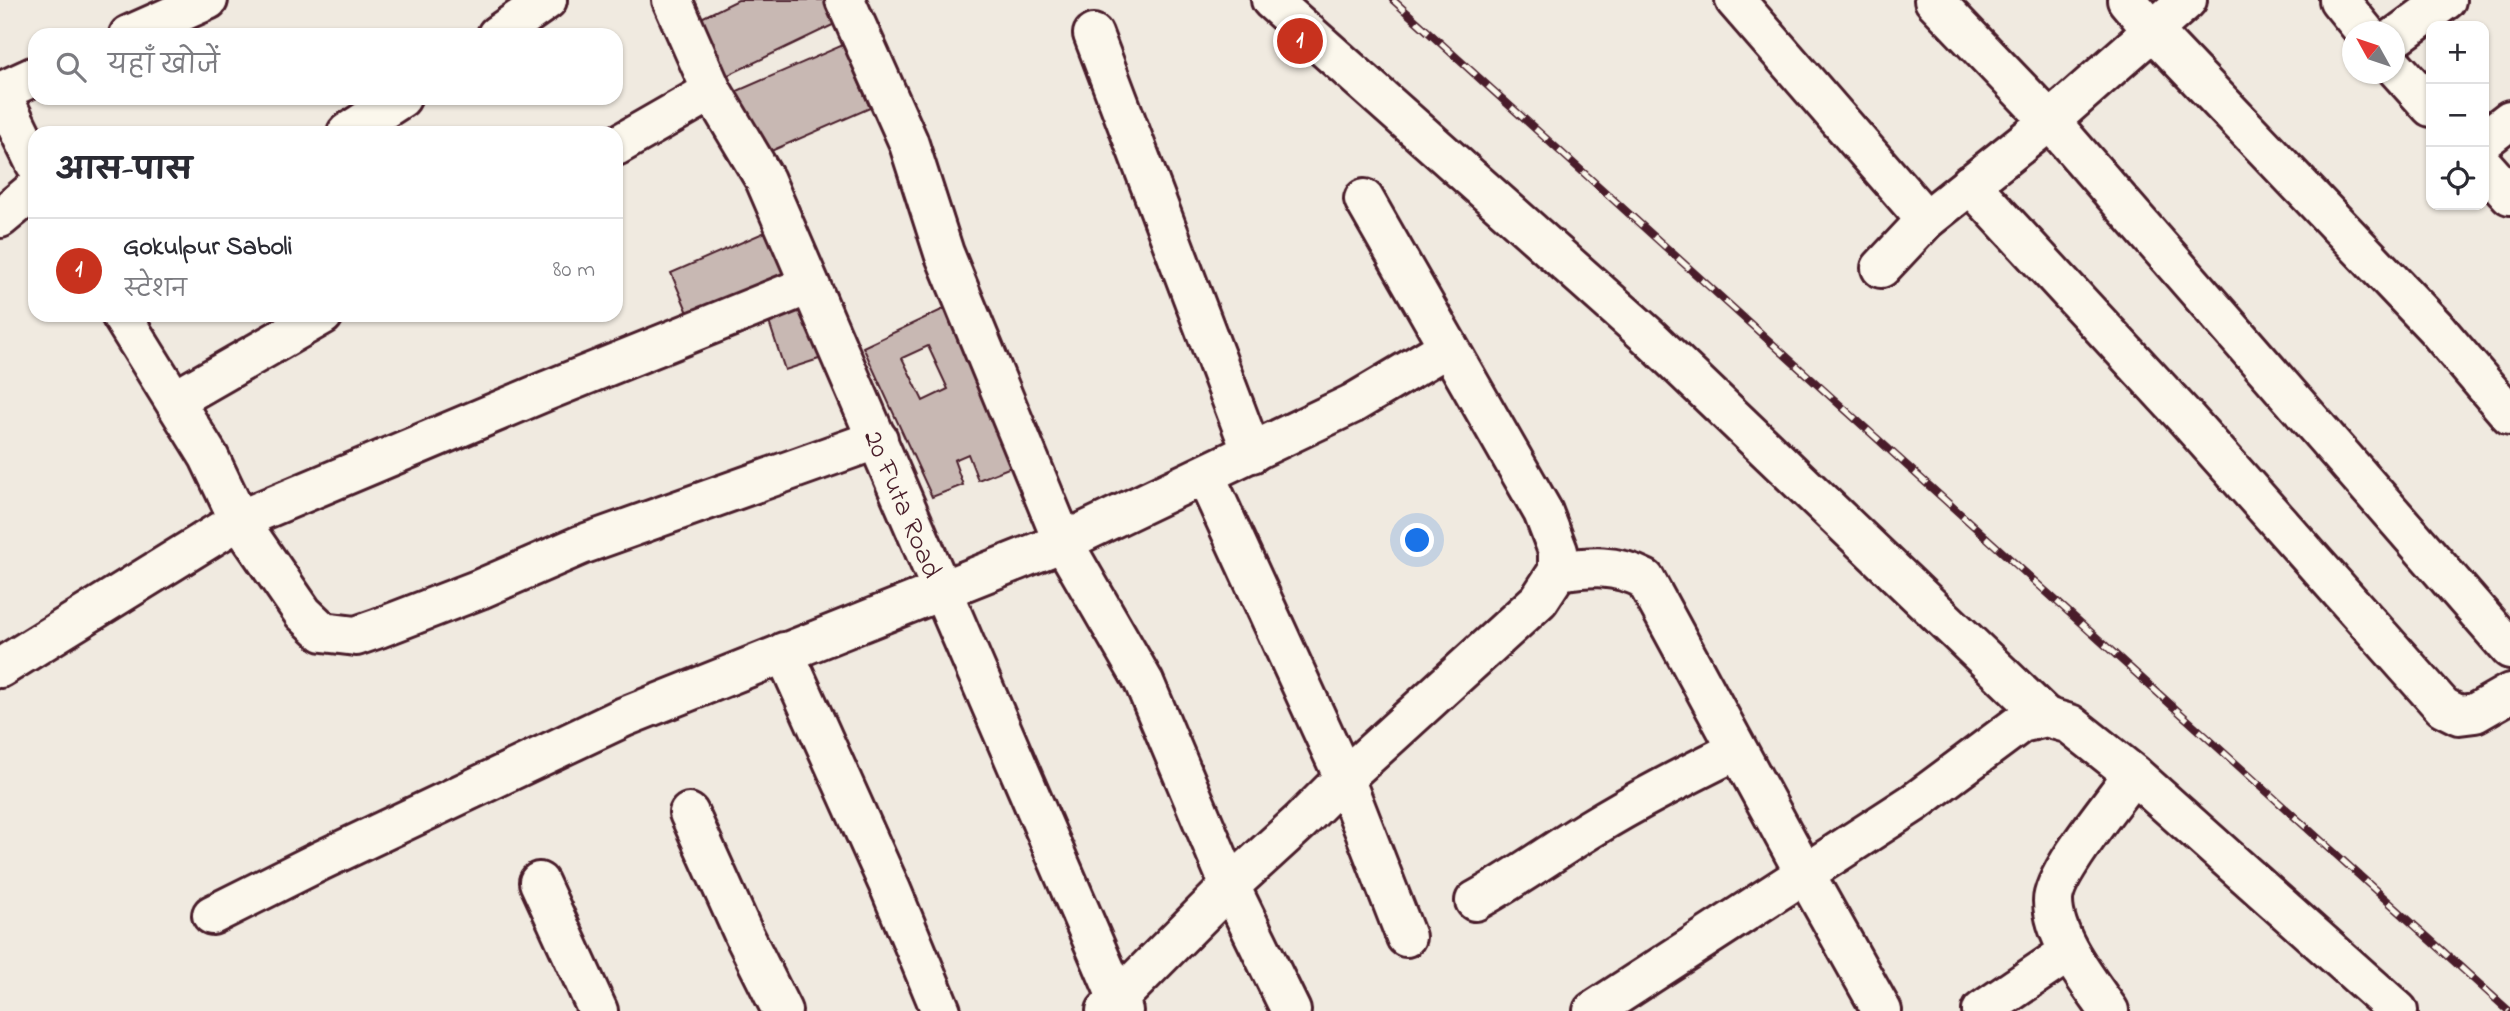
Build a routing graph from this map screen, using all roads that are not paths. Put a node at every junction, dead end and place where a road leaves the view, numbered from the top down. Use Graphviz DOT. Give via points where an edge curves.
graph roads {
  1 [pos="208,0"];
  2 [pos="547,0"];
  3 [pos="671,0"];
  4 [pos="845,0"];
  5 [pos="1271,0"];
  6 [pos="1735,0"];
  7 [pos="1934,0"];
  8 [pos="2127,0"];
  9 [pos="2187,0"];
  10 [pos="2339,0"];
  11 [pos="2446,0"];
  12 [pos="2356,21"];
  13 [pos="145,28"];
  14 [pos="507,28"];
  15 [pos="2153,31"];
  16 [pos="2405,31"];
  17 [pos="1093,34"];
  18 [pos="2405,77"];
  19 [pos="28,79"];
  20 [pos="0,91"];
  21 [pos="712,91"];
  22 [pos="2426,101"];
  23 [pos="390,105"];
  24 [pos="2510,120"];
  25 [pos="2050,121"];
  26 [pos="357,126"];
  27 [pos="2489,136"];
  28 [pos="623,142"];
  29 [pos="28,149"];
  30 [pos="2489,172"];
  31 [pos="1970,184"];
  32 [pos="28,195"];
  33 [pos="2510,195"];
  34 [pos="1364,200"];
  35 [pos="0,218"];
  36 [pos="1926,220"];
  37 [pos="1881,268"];
  38 [pos="810,285"];
  39 [pos="125,322"];
  40 [pos="311,322"];
  41 [pos="1448,347"];
  42 [pos="175,400"];
  43 [pos="2510,415"];
  44 [pos="878,439"];
  45 [pos="1252,453"];
  46 [pos="1205,475"];
  47 [pos="239,520"];
  48 [pos="1063,542"];
  49 [pos="1558,571"];
  50 [pos="942,590"];
  51 [pos="2510,649"];
  52 [pos="784,652"];
  53 [pos="0,668"];
  54 [pos="2510,693"];
  55 [pos="2046,717"];
  56 [pos="1737,750"];
  57 [pos="2133,774"];
  58 [pos="1344,778"];
  59 [pos="689,813"];
  60 [pos="1804,872"];
  61 [pos="539,882"];
  62 [pos="1230,886"];
  63 [pos="1475,901"];
  64 [pos="212,915"];
  65 [pos="1406,937"];
  66 [pos="2069,952"];
  67 [pos="1116,1007"];
  68 [pos="598,1011"];
  69 [pos="782,1011"];
  70 [pos="941,1011"];
  71 [pos="1291,1011"];
  72 [pos="1593,1011"];
  73 [pos="1882,1011"];
  74 [pos="1982,1011"];
  75 [pos="2109,1011"];
  76 [pos="2398,1011"];
  1 -- 13 [label="street"];
  2 -- 14 [label="street"];
  3 -- 21 [label="street, 20 Futa Road"];
  4 -- 48 [label="street" via="908,141 944,253"];
  5 -- 55 [label="street" via="1646,334"];
  6 -- 36 [label="street"];
  7 -- 25 [label="street"];
  8 -- 15 [label="street"];
  9 -- 15 [label="street"];
  10 -- 12 [label="street"];
  11 -- 16 [label="street"];
  15 -- 25 [label="street"];
  15 -- 43 [label="street" via="2435,327"];
  17 -- 45 [label="street"];
  18 -- 22 [label="street"];
  19 -- 20 [label="street"];
  20 -- 29 [label="street"];
  21 -- 28 [label="street"];
  21 -- 38 [label="street, 20 Futa Road" via="765,180"];
  23 -- 26 [label="street"];
  24 -- 27 [label="street"];
  25 -- 31 [label="street"];
  25 -- 51 [label="street"];
  30 -- 33 [label="street"];
  31 -- 36 [label="street"];
  31 -- 54 [label="street" via="2443,707 2459,715 2475,713"];
  32 -- 35 [label="street"];
  34 -- 41 [label="street"];
  36 -- 37 [label="street"];
  38 -- 44 [label="street, 20 Futa Road"];
  38 -- 47 [label="street"];
  39 -- 42 [label="street"];
  40 -- 42 [label="street"];
  41 -- 45 [label="street" via="1352,404"];
  41 -- 49 [label="street" via="1543,512 1558,551"];
  42 -- 47 [label="street"];
  44 -- 47 [label="street" via="582,545 356,636 323,632 303,613"];
  44 -- 50 [label="street, 20 Futa Road"];
  45 -- 46 [label="street"];
  46 -- 48 [label="street"];
  46 -- 58 [label="street"];
  47 -- 53 [label="street"];
  48 -- 50 [label="street"];
  48 -- 62 [label="street" via="1144,682"];
  49 -- 56 [label="street" via="1593,566 1626,570 1645,579"];
  49 -- 58 [label="street" via="1539,600"];
  50 -- 52 [label="street"];
  50 -- 67 [label="street, 20 Futa Road"];
  52 -- 64 [label="street" via="624,717"];
  52 -- 70 [label="street"];
  55 -- 57 [label="street" via="2070,724"];
  55 -- 60 [label="street" via="2021,723 1915,802"];
  56 -- 60 [label="street"];
  56 -- 63 [label="street" via="1664,786"];
  57 -- 66 [label="street" via="2063,872 2053,900"];
  57 -- 76 [label="street"];
  58 -- 62 [label="street"];
  58 -- 65 [label="street"];
  59 -- 69 [label="street"];
  60 -- 72 [label="street"];
  60 -- 73 [label="street"];
  61 -- 68 [label="street"];
  62 -- 67 [label="street"];
  62 -- 71 [label="street"];
  66 -- 74 [label="street"];
  66 -- 75 [label="street"];
}
